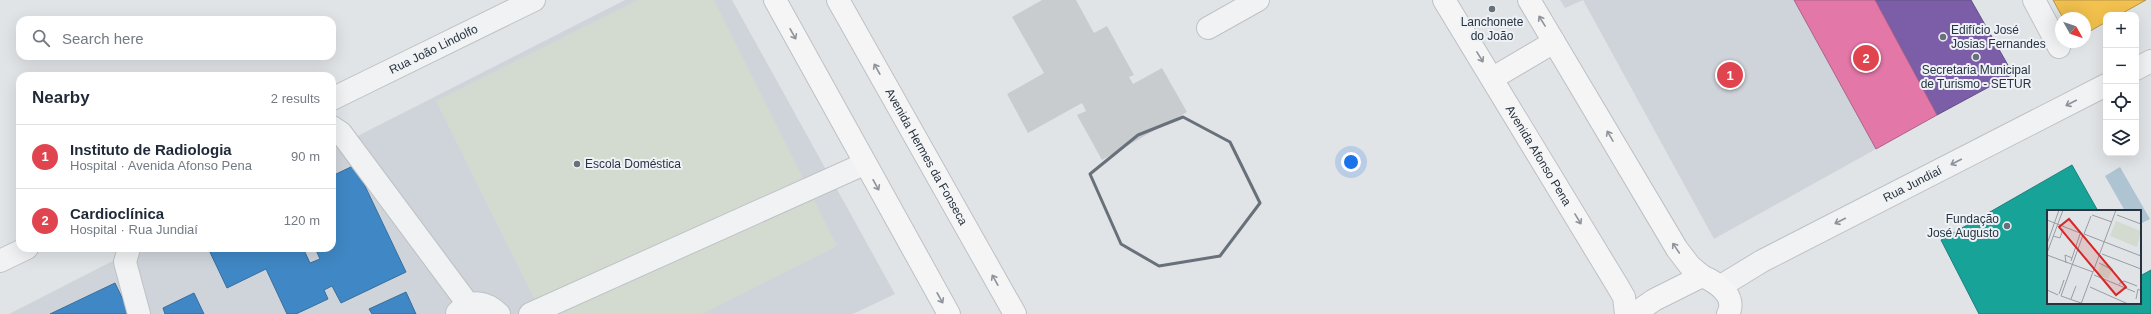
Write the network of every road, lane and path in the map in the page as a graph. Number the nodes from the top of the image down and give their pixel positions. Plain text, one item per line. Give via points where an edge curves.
1 (534, 0) edge
2 (775, 0) edge
3 (838, 0) edge
4 (1258, 0) edge
5 (1444, 0) edge
6 (1529, 0) edge
7 (2034, 0) edge
8 (1208, 28) dead end
9 (2055, 39) edge
10 (1554, 42) junction
11 (2151, 61) edge
12 (2139, 67) edge
13 (1492, 78) junction
14 (2103, 87) edge
15 (336, 97) edge
16 (336, 130) edge
17 (864, 164) junction
18 (19, 252) edge
19 (128, 252) edge
20 (0, 261) edge
21 (1702, 276) junction
22 (1721, 286) junction
23 (462, 309) edge
24 (1729, 313) edge
25 (139, 314) edge
26 (499, 314) edge
27 (530, 314) edge
28 (950, 314) edge
29 (1014, 314) edge
30 (1626, 314) edge
31 (1634, 314) edge

1 - 15 street, Rua João Lindolfo
2 -> 17 main road
29 -> 3 main road, Avenida Hermes da Fonseca
4 - 8 street
5 -> 13 main road, Avenida Afonso Pena
10 -> 6 main road
7 - 9 street
10 - 13 main road
21 -> 10 main road via 1677,250
11 - 12 street
13 -> 30 main road, Avenida Afonso Pena via 1624,297
14 -> 22 street, Rua Jundiaí via 1762,261
16 - 23 street via 341,133
17 - 27 street
17 -> 28 main road
18 - 20 street
19 - 25 street via 125,262
21 - 22 main road
21 - 31 main road via 1654,300
22 - 24 main road via 1730,304
23 - 26 street via 480,303 491,307

